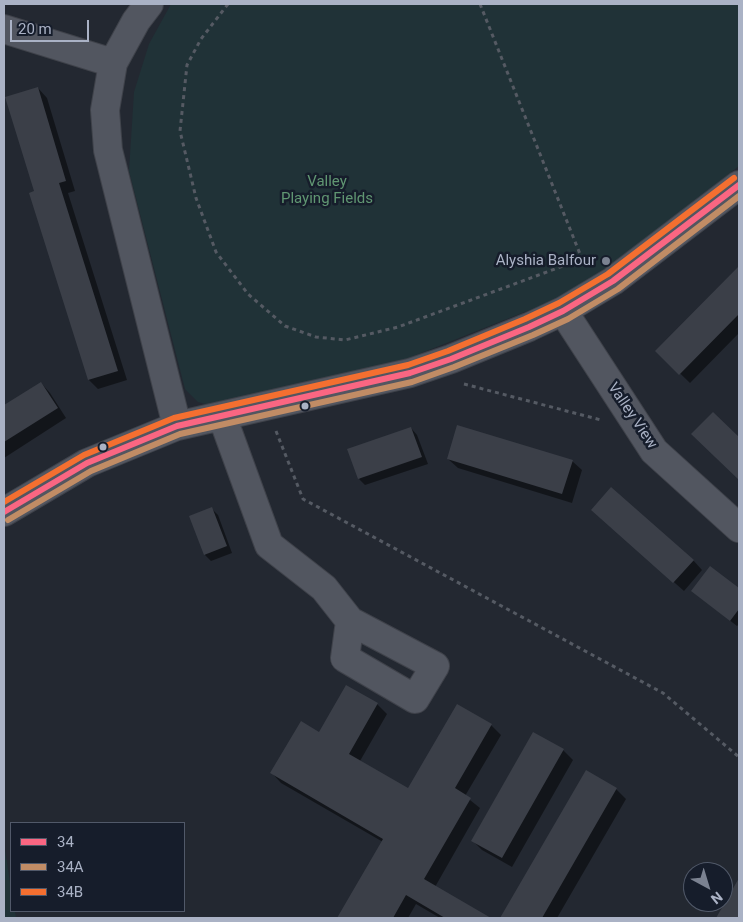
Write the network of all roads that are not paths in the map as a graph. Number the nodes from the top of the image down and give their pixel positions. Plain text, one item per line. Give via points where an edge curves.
1 (150, 4) edge
2 (4, 29) edge
3 (113, 63) junction
4 (739, 185) edge
5 (563, 311) junction
6 (222, 416) junction
7 (177, 426) junction
8 (4, 512) edge
9 (739, 528) edge
10 (350, 621) dead end

1 - 3 street via 136,21
2 - 3 street
3 - 7 street via 105,110 108,150
4 - 5 street via 614,281
5 - 6 street via 428,367
5 - 9 street, Valley View via 654,451
6 - 7 street
6 - 10 street via 269,546 324,588
7 - 8 street via 87,464

